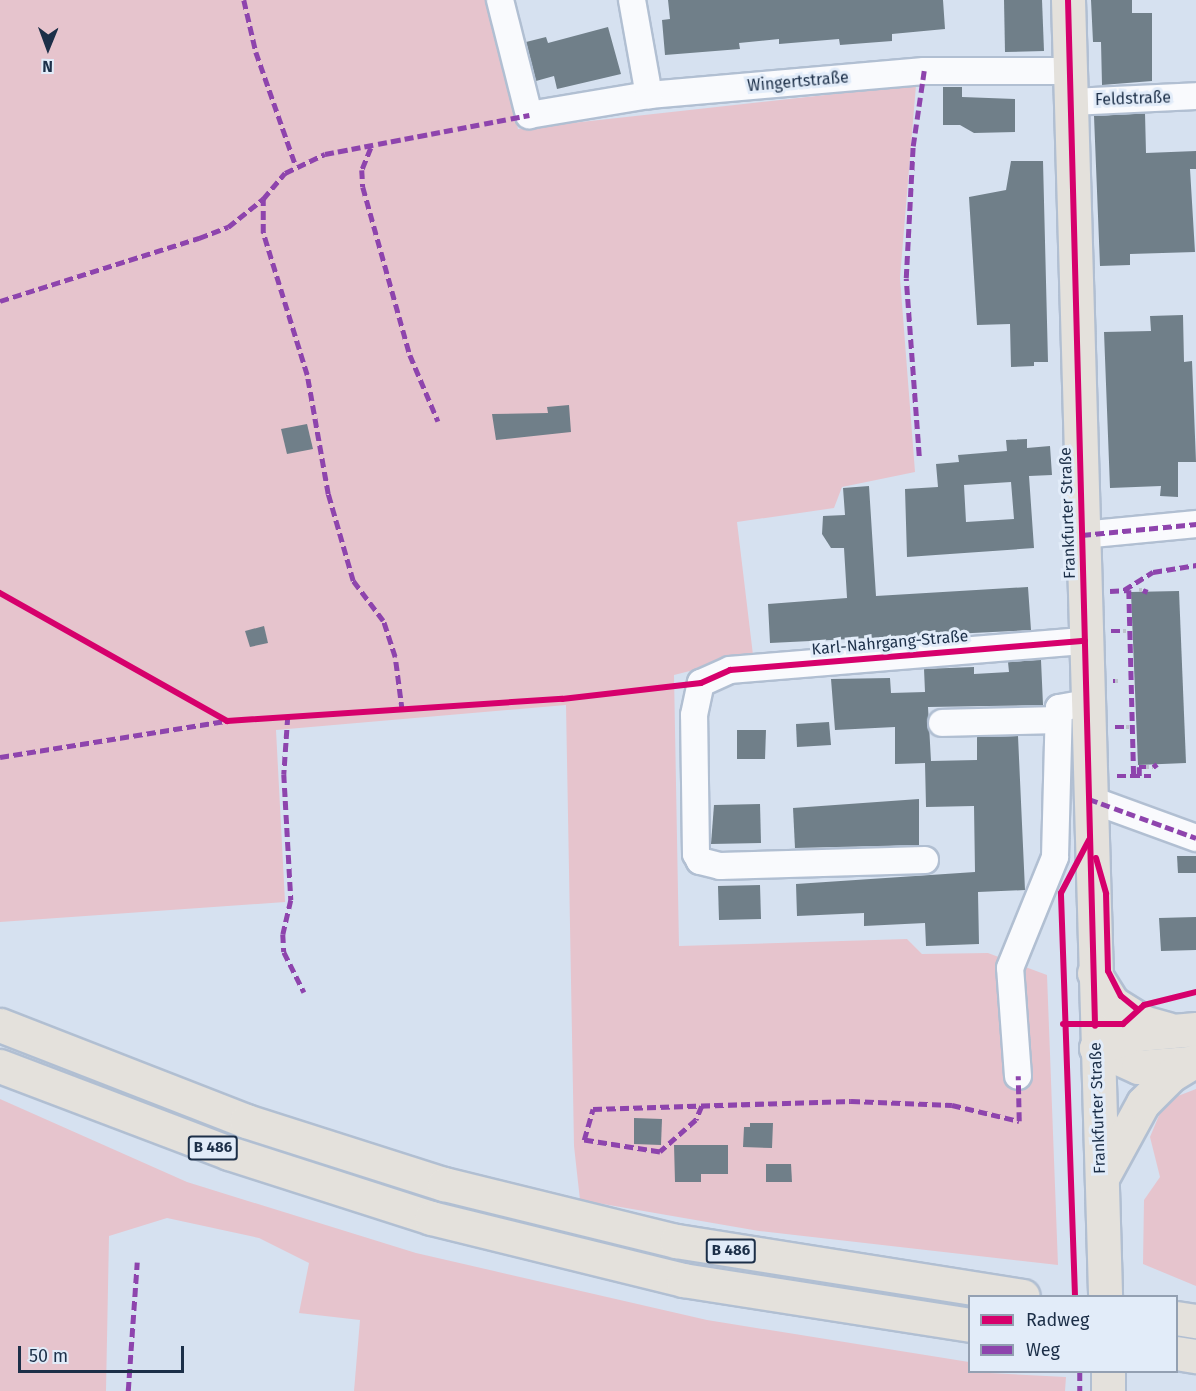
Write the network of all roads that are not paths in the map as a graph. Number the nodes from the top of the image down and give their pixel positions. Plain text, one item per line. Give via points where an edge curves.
1 (500, 0) edge
2 (632, 0) edge
3 (1068, 0) edge
4 (1070, 86) junction
5 (649, 95) junction
6 (1196, 96) edge
7 (1196, 524) edge
8 (1082, 535) junction
9 (1085, 641) junction
10 (1087, 703) junction
11 (1055, 720) junction
12 (942, 723) dead end
13 (1089, 799) junction
14 (1196, 838) edge
15 (925, 860) dead end
16 (1094, 973) junction
17 (0, 1024) edge
18 (1183, 1029) edge
19 (1096, 1048) junction
20 (1195, 1061) edge
21 (0, 1066) edge
22 (1018, 1076) dead end
23 (1100, 1180) junction
24 (1017, 1295) edge
25 (1105, 1295) edge
26 (1178, 1318) edge
27 (1196, 1321) edge
28 (968, 1325) edge
29 (1178, 1353) edge
30 (1196, 1356) edge
31 (1108, 1373) edge
32 (1108, 1391) edge

1 - 5 street, Wingertstraße via 529,115
2 - 5 street
3 - 4 main road, Frankfurter Straße
4 - 5 street, Wingertstraße via 924,71
4 - 6 street, Feldstraße
4 - 8 main road, Frankfurter Straße
7 - 8 street
8 - 9 main road, Frankfurter Straße
9 - 10 main road, Frankfurter Straße
9 - 15 street, Karl-Nahrgang-Straße via 730,670 701,683 694,715 696,854 700,861 720,866
10 - 11 street via 1059,708
10 - 13 main road, Frankfurter Straße
11 - 12 street
11 - 22 street via 1055,857 1010,968
13 - 14 street
13 - 16 main road, Frankfurter Straße
16 - 18 main road via 1103,991 1132,1017
16 - 19 main road, Frankfurter Straße
17 - 24 main road, B 486 via 246,1121 444,1184 676,1241
18 - 19 main road via 1124,1036
19 - 20 main road via 1138,1067
19 - 23 main road, Frankfurter Straße
20 - 23 main road via 1171,1075 1143,1103
21 - 28 main road, B 486 via 229,1154 431,1218 683,1280
23 - 25 main road, Frankfurter Straße
26 - 27 main road
29 - 30 main road
31 - 32 main road

